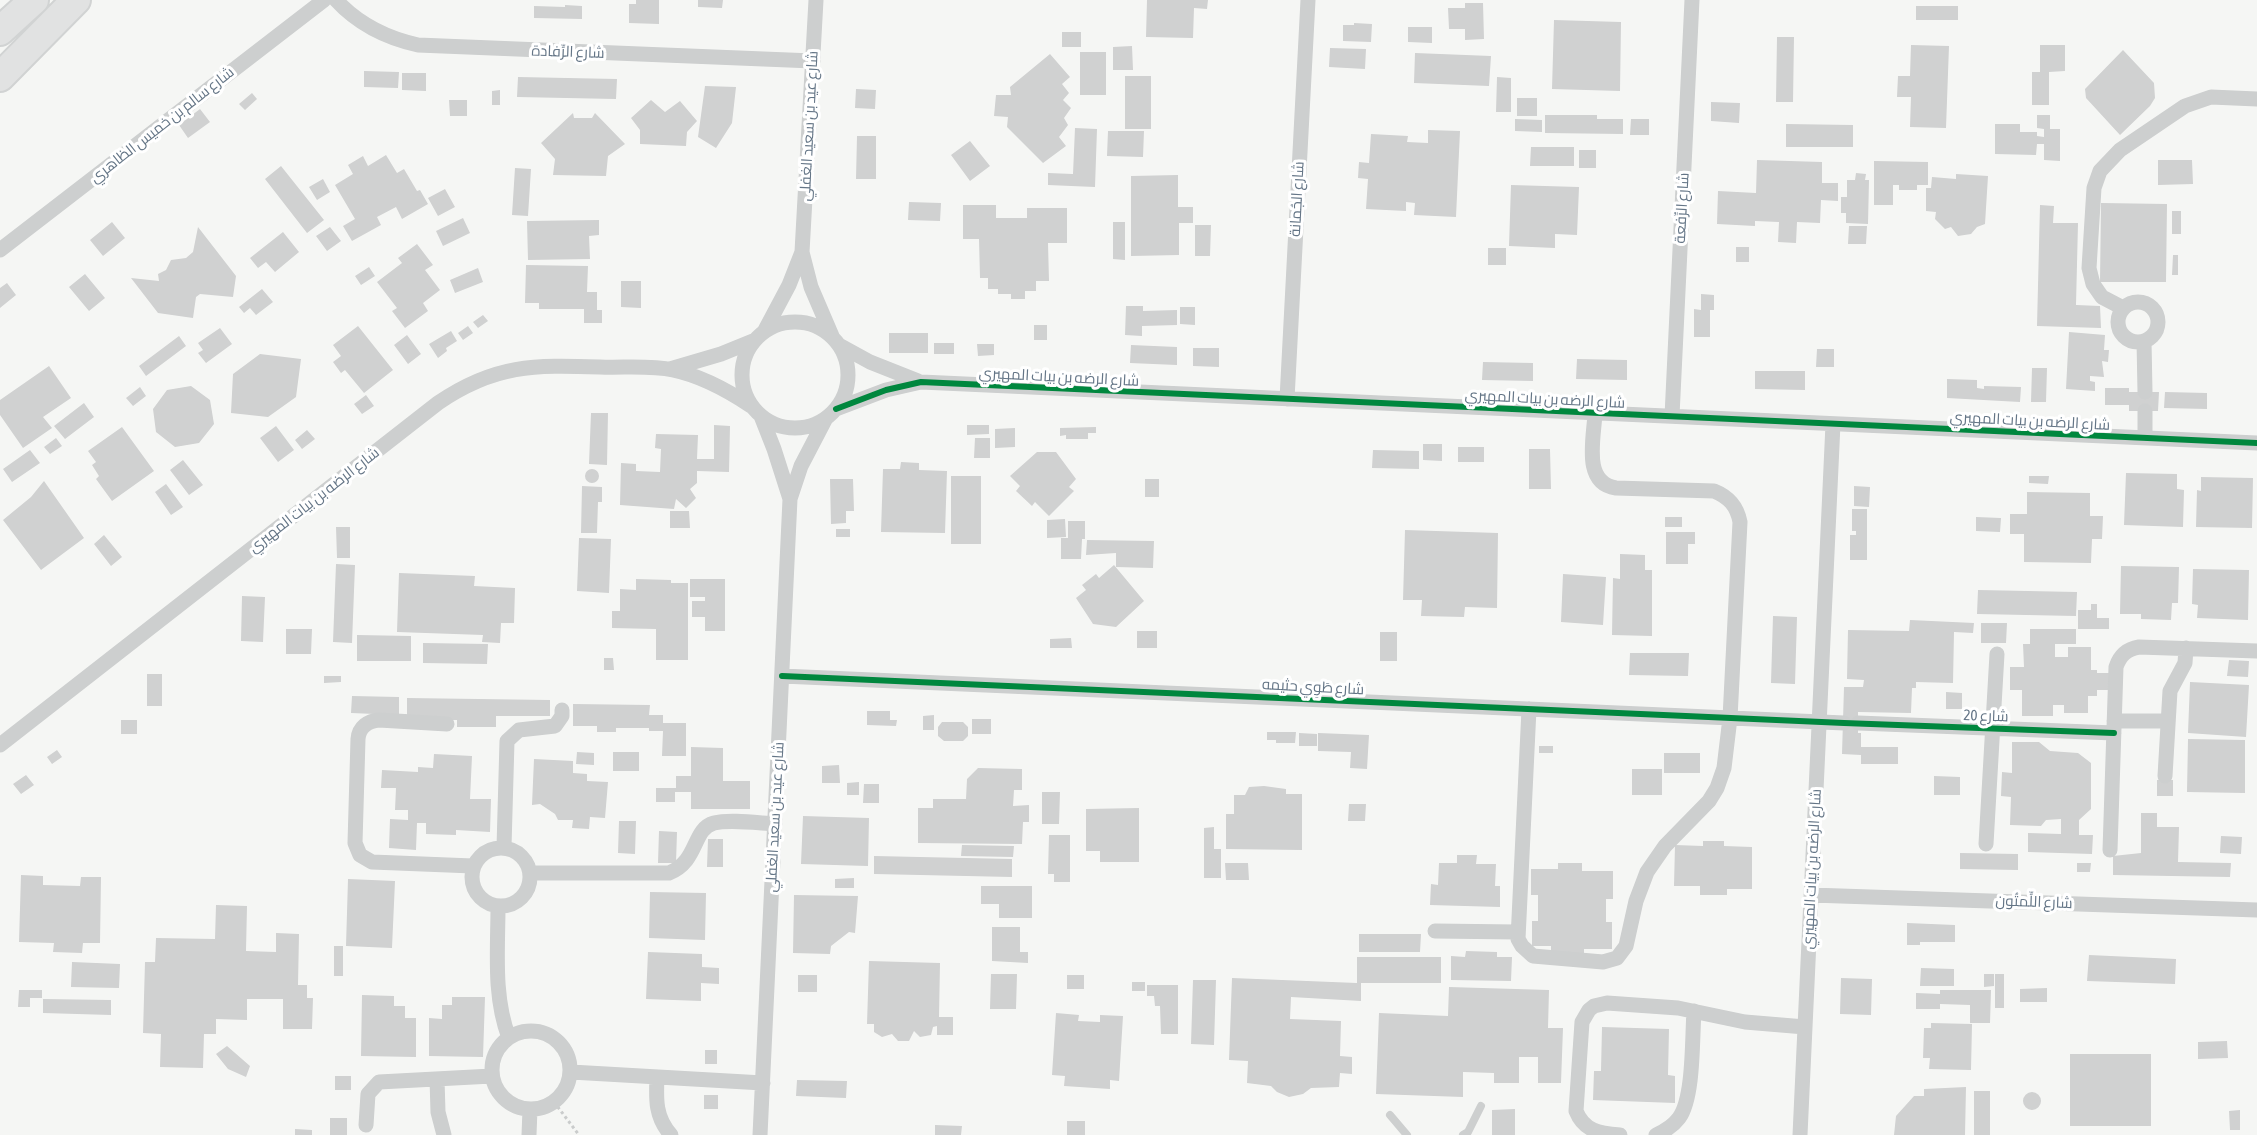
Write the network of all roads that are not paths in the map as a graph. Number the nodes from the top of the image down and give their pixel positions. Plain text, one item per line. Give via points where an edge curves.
1 (34, 0) edge
2 (76, 0) edge
3 (324, 0) edge
4 (336, 0) edge
5 (816, 0) edge
6 (1308, 0) edge
7 (1692, 0) edge
8 (0, 31) edge
9 (813, 61) junction
10 (0, 77) edge
11 (2257, 99) edge
12 (0, 250) edge
13 (802, 252) junction
14 (2123, 308) junction
15 (759, 337) junction
16 (835, 340) junction
17 (2144, 341) junction
18 (670, 369) junction
19 (921, 382) junction
20 (2145, 392) dead end
21 (1287, 399) junction
22 (756, 411) junction
23 (2145, 411) dead end
24 (1595, 413) junction
25 (831, 414) junction
26 (1672, 416) junction
27 (1833, 424) junction
28 (2145, 438) junction
29 (2257, 443) edge
30 (790, 499) junction
31 (2186, 648) junction
32 (2257, 651) edge
33 (1997, 654) dead end
34 (782, 676) junction
35 (1528, 709) junction
36 (562, 710) dead end
37 (1730, 718) junction
38 (2168, 721) junction
39 (1819, 722) junction
40 (1851, 723) joint
41 (447, 724) dead end
42 (2114, 727) junction
43 (1993, 728) junction
44 (0, 745) edge
45 (2165, 776) dead end
46 (775, 824) junction
47 (1986, 844) dead end
48 (504, 847) junction
49 (2110, 850) dead end
50 (474, 866) junction
51 (531, 873) junction
52 (1811, 895) junction
53 (498, 906) junction
54 (2257, 910) edge
55 (1435, 931) dead end
56 (1517, 932) junction
57 (1694, 1011) junction
58 (1805, 1027) junction
59 (509, 1038) junction
60 (571, 1072) junction
61 (492, 1076) junction
62 (657, 1077) junction
63 (437, 1079) junction
64 (763, 1083) junction
65 (1481, 1106) dead end
66 (530, 1109) junction
67 (1390, 1115) dead end
68 (366, 1125) dead end
69 (444, 1135) edge
70 (529, 1135) edge
71 (671, 1135) edge
72 (760, 1135) edge
73 (1407, 1135) edge
74 (1463, 1135) edge
75 (1620, 1135) edge
76 (1656, 1135) edge
77 (1800, 1135) edge

1 - 8 highway
2 - 10 highway
3 - 12 street, شارع سالم بن خميس الظاهري
4 - 9 street, شارع الرِّفادة via 370,28 418,45
5 - 9 street, شارع عيد بن سعيد الغفلي
6 - 21 street, شارع الجُمانة
7 - 26 street, شارع الرِّفعة
9 - 13 street, شارع عيد بن سعيد الغفلي
11 - 14 street via 2211,97 2185,106 2120,150 2100,171 2094,189 2088,268 2102,297
13 - 15 street, شارع عيد بن سعيد الغفلي via 789,285
13 - 16 street, شارع عيد بن سعيد الغفلي via 811,287
14 - 17 street via 2118,320 2121,333 2131,341
14 - 17 street via 2141,302 2157,314 2158,327
15 - 16 street via 780,324 798,322 810,324
15 - 18 street, شارع الرضه بن بيات المهيري via 721,354
15 - 22 street via 746,353 741,380
16 - 19 street, شارع الرضه بن بيات المهيري via 878,366
16 - 25 street via 848,370 846,390
17 - 20 street
18 - 22 street, شارع الرضه بن بيات المهيري via 713,383
18 - 44 street, شارع الرضه بن بيات المهيري via 529,367 472,382 438,403
19 - 21 street, شارع الرضه بن بيات المهيري
19 - 25 street, شارع الرضه بن بيات المهيري via 869,395
21 - 24 street, شارع الرضه بن بيات المهيري
22 - 25 street via 786,428 814,425
22 - 30 street, شارع عيد بن سعيد الغفلي via 774,449
23 - 28 street
24 - 26 street, شارع الرضه بن بيات المهيري
24 - 37 street via 1592,464 1604,485 1714,491 1729,499 1738,514
25 - 30 street, شارع عيد بن سعيد الغفلي via 801,466
26 - 27 street, شارع الرضه بن بيات المهيري
27 - 28 street, شارع الرضه بن بيات المهيري
27 - 39 street, شارع الرضه بن بيات المهيري
28 - 29 street, شارع الرضه بن بيات المهيري
30 - 34 street, شارع عيد بن سعيد الغفلي
31 - 32 street
31 - 38 street via 2185,663 2170,691
31 - 42 street via 2139,647 2121,656 2116,667
33 - 43 street
34 - 35 street, شارع طَوِي حثيمه
34 - 46 street, شارع عيد بن سعيد الغفلي
35 - 37 street, شارع طَوِي حثيمه
35 - 56 street
36 - 48 street via 555,726 519,730 507,741
37 - 39 street, شارع طَوِي حثيمه
37 - 56 street via 1724,768 1717,788 1647,872 1623,953 1610,962 1533,956 1522,946
38 - 42 street, شارع 20
38 - 45 street
39 - 40 street, شارع طَوِي حثيمه
39 - 52 street, شارع الرضه بن بيات المهيري
40 - 43 street, شارع 20
41 - 50 street via 379,720 363,727 358,739 355,843 360,855 372,862
42 - 43 street, شارع 20
42 - 49 street
43 - 47 street
46 - 51 street via 713,823 702,831 685,864 669,873
46 - 64 street, شارع عيد بن سعيد الغفلي
48 - 50 street via 489,850
48 - 51 street via 521,854
50 - 53 street via 472,884 476,892
51 - 53 street via 524,897
52 - 54 street, شارع اللِّمتُون
52 - 58 street, شارع الرضه بن بيات المهيري
53 - 59 street via 499,999
55 - 56 street
57 - 58 street via 1745,1022
57 - 75 street via 1606,1004 1594,1006 1584,1016 1576,1111 1590,1129
57 - 76 street via 1686,1102 1678,1119
58 - 77 street, شارع الرضه بن بيات المهيري
59 - 60 street via 529,1031 550,1035 566,1051
59 - 61 street via 495,1054
60 - 62 street
60 - 66 street via 566,1089 554,1102
61 - 63 street
61 - 66 street via 501,1095 519,1108
62 - 64 street
62 - 71 street via 657,1113
63 - 68 street via 379,1082 368,1094
63 - 69 street via 438,1112
64 - 72 street, شارع عيد بن سعيد الغفلي
65 - 74 lane
66 - 70 street
67 - 73 lane

